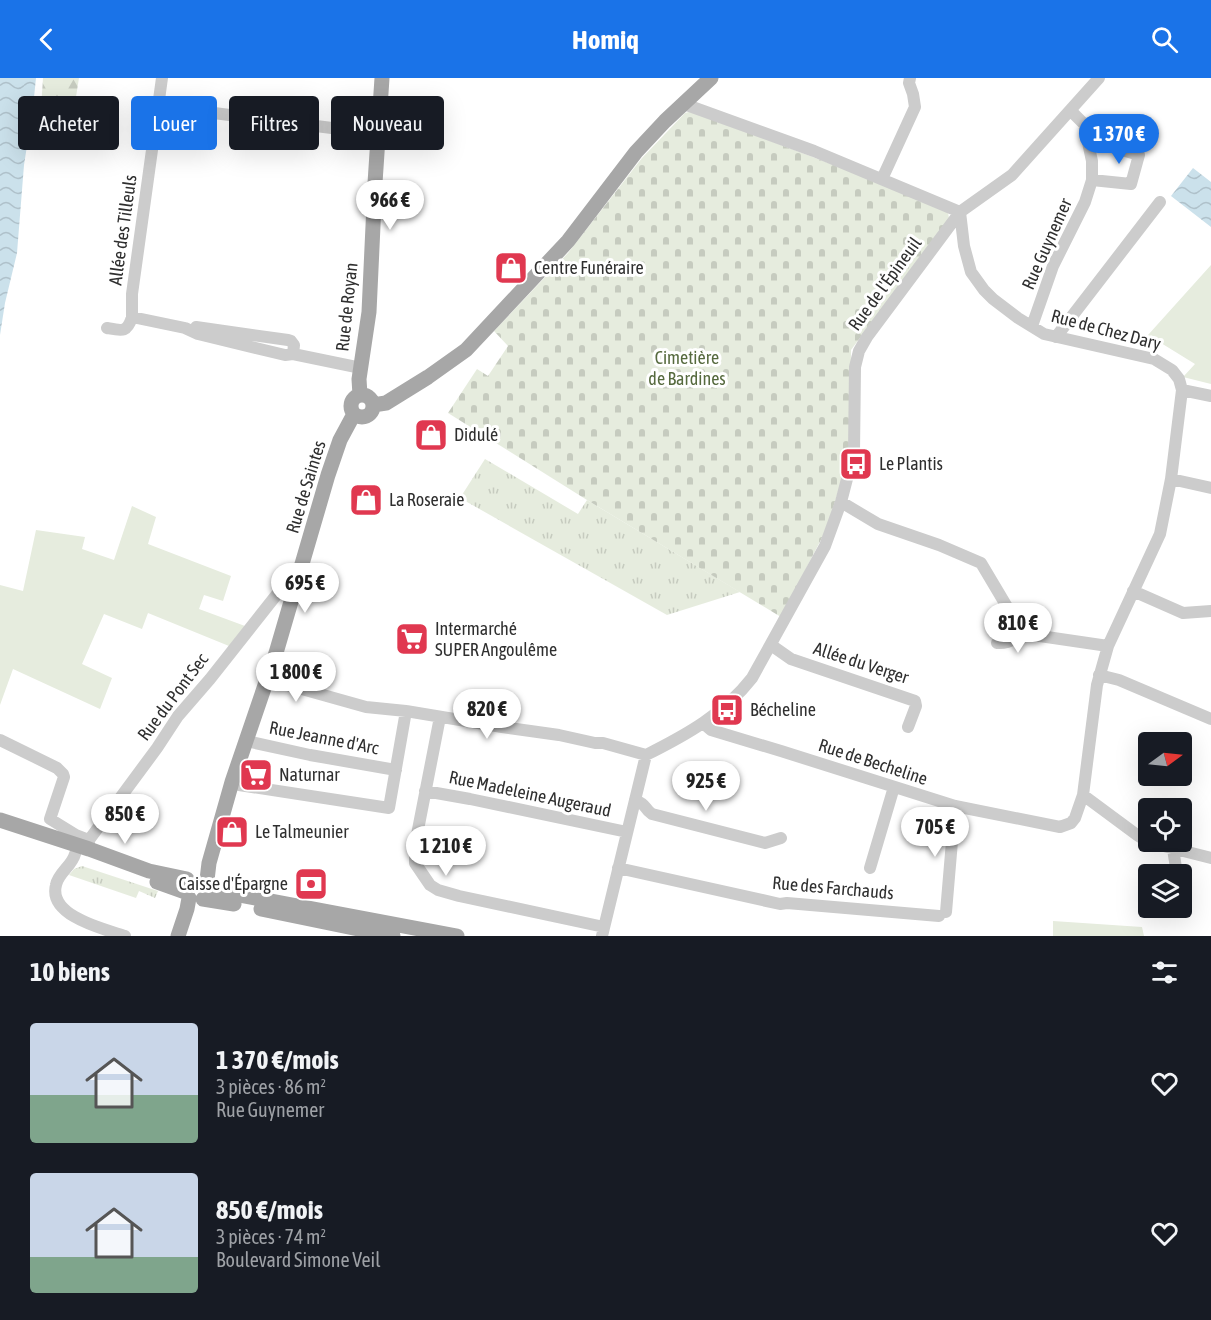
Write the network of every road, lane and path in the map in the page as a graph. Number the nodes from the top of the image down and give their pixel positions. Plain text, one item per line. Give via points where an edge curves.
1 (162, 78) edge
2 (382, 78) edge
3 (711, 78) edge
4 (910, 78) edge
5 (1099, 78) edge
6 (160, 96) edge
7 (381, 96) edge
8 (684, 104) junction
9 (1071, 111) junction
10 (217, 113) edge
11 (331, 128) edge
12 (1088, 142) junction
13 (153, 150) edge
14 (378, 150) edge
15 (882, 179) junction
16 (1092, 180) junction
17 (1160, 202) dead end
18 (960, 212) junction
19 (132, 316) junction
20 (1032, 326) junction
21 (107, 328) dead end
22 (1056, 337) junction
23 (361, 368) junction
24 (1182, 390) junction
25 (360, 395) junction
26 (1211, 396) edge
27 (373, 405) junction
28 (354, 414) junction
29 (1171, 479) junction
30 (1211, 488) edge
31 (841, 502) junction
32 (299, 577) junction
33 (1133, 591) junction
34 (1211, 610) edge
35 (1023, 631) junction
36 (997, 643) dead end
37 (771, 645) junction
38 (1108, 646) junction
39 (1099, 675) junction
40 (266, 679) junction
41 (406, 711) junction
42 (440, 717) junction
43 (1211, 719) edge
44 (707, 721) junction
45 (908, 727) dead end
46 (0, 740) edge
47 (246, 741) junction
48 (646, 755) junction
49 (396, 770) junction
50 (232, 782) junction
51 (894, 788) junction
52 (425, 791) junction
53 (1083, 795) junction
54 (635, 800) junction
55 (954, 806) junction
56 (50, 819) junction
57 (0, 820) edge
58 (0, 828) edge
59 (627, 832) junction
60 (39, 833) junction
61 (1138, 837) edge
62 (781, 838) dead end
63 (63, 841) junction
64 (85, 848) junction
65 (1186, 852) edge
66 (1211, 858) edge
67 (618, 868) junction
68 (870, 868) dead end
69 (197, 888) junction
70 (603, 931) edge
71 (125, 936) edge
72 (178, 936) edge
73 (186, 936) edge
74 (393, 936) edge
75 (457, 936) edge

1 - 6 street, Allée des Tilleuls
2 - 7 main road, Rue de Royan
3 - 8 main road
4 - 15 street via 915,107
5 - 9 street, Rue de l'Épineuil
8 - 15 street
8 - 27 main road via 636,152 568,241 466,350 386,403
9 - 12 street, Rue Guynemer via 1084,124
9 - 18 street, Rue de l'Épineuil via 1012,175
10 - 11 street
12 - 16 street, Rue Guynemer
12 - 16 street via 1139,155 1131,184
13 - 19 street, Allée des Tilleuls
14 - 23 main road, Rue de Royan via 369,312
15 - 18 street
16 - 20 street, Rue Guynemer via 1044,287
17 - 22 street
18 - 20 street, Rue de Chez Dary via 971,272 993,299
18 - 31 street, Rue de l'Épineuil via 859,351 855,367 854,452
19 - 21 street via 123,330
19 - 23 street via 285,355
20 - 22 street, Rue de Chez Dary
22 - 24 street, Rue de Chez Dary via 1154,359 1172,370
23 - 25 main road, Rue de Royan
24 - 26 street
24 - 29 street
25 - 27 main road via 370,398
25 - 28 main road via 351,404
27 - 28 main road via 367,416
28 - 32 main road, Rue de Saintes via 328,475
29 - 30 street
29 - 33 street via 1160,534
31 - 35 street via 878,524 981,563
31 - 37 street, Rue de l'Épineuil via 825,546
32 - 40 main road, Rue de Saintes
32 - 64 street, Rue du Pont Sec via 289,579 178,716
33 - 34 street via 1183,613
33 - 38 street
35 - 36 street via 1015,639
35 - 38 street
37 - 44 street, Rue de l'Épineuil via 744,687
37 - 45 street, Allée du Verger via 790,659 915,701
38 - 39 street
39 - 43 street
39 - 53 street
40 - 41 street via 366,707
40 - 47 main road, Rue de Saintes
41 - 42 street
41 - 49 street
42 - 48 street via 603,743
42 - 52 street
44 - 48 street, Rue de l'Épineuil
44 - 51 street, Rue de Becheline via 711,730
46 - 56 street via 63,774
47 - 49 street, Rue Jeanne d'Arc
47 - 50 main road, Rue de Saintes
48 - 54 street
49 - 50 street via 389,808
50 - 69 main road, Rue de Saintes via 209,863
51 - 55 street, Rue de Becheline
51 - 68 street
52 - 59 street, Rue Madeleine Augeraud
52 - 70 street via 415,863 430,885 459,896
53 - 55 street, Rue de Becheline via 1071,824 1060,827
53 - 61 street
54 - 59 street
54 - 62 street via 652,814 765,843
55 - 67 street, Rue des Farchauds via 943,914 780,904
56 - 60 street
56 - 63 street
56 - 64 street via 76,835
57 - 60 main road
58 - 64 main road
59 - 67 street
60 - 63 main road
63 - 64 main road
64 - 69 main road
64 - 71 street, Rue du Pont Sec via 57,880 57,899 79,920
65 - 66 street
67 - 70 street
69 - 72 main road, Rue de Saintes
69 - 73 main road, Rue de Saintes
69 - 74 main road via 216,900
69 - 75 main road

